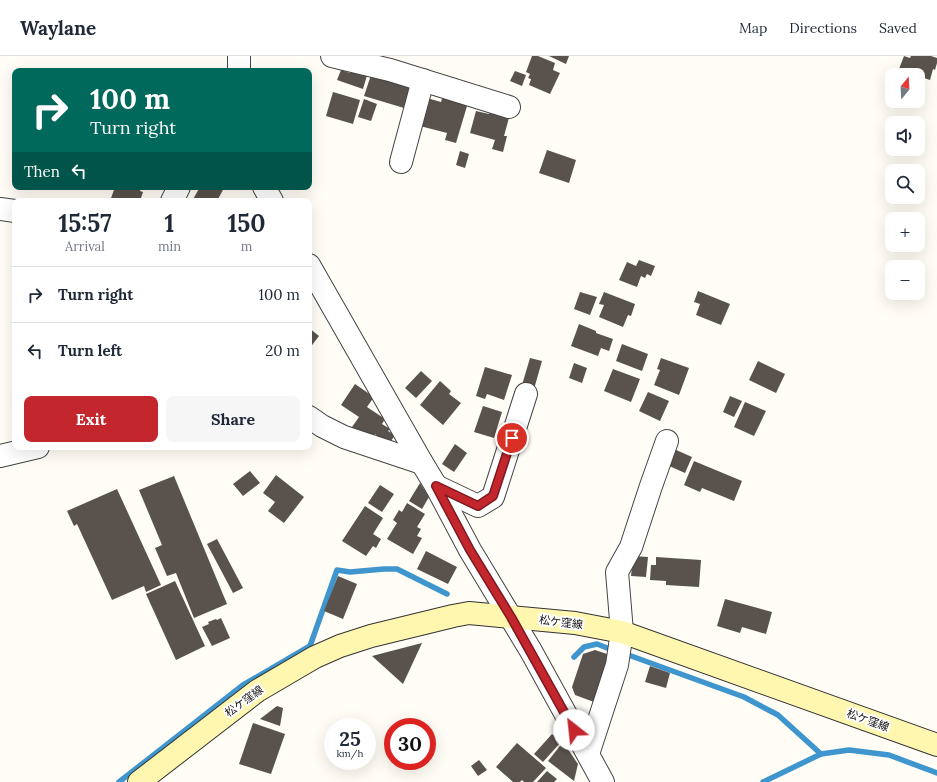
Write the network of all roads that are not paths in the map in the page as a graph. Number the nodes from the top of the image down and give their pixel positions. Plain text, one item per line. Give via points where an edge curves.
1 (239, 56) edge
2 (332, 56) edge
3 (392, 63) edge
4 (238, 68) edge
5 (423, 80) junction
6 (509, 107) dead end
7 (401, 162) dead end
8 (0, 209) edge
9 (12, 211) edge
10 (312, 270) edge
11 (526, 394) dead end
12 (312, 419) edge
13 (667, 442) dead end
14 (25, 450) edge
15 (0, 456) edge
16 (422, 463) junction
17 (436, 486) junction
18 (511, 617) junction
19 (619, 649) junction
20 (937, 744) edge
21 (588, 754) junction
22 (598, 780) edge
23 (139, 782) edge

1 - 4 street
2 - 3 street
3 - 5 street
5 - 6 street
5 - 7 street
8 - 9 street
10 - 16 street
11 - 17 street via 493,496 478,506
12 - 16 street via 344,437
13 - 19 street via 631,547 617,572
14 - 15 street
16 - 17 street
17 - 18 street via 470,550
18 - 19 street, 松ケ窪線 via 575,623
18 - 21 street
18 - 23 street, 松ケ窪線 via 469,613 453,616 371,636 315,657 257,691
19 - 20 street, 松ケ窪線
19 - 21 street
21 - 22 street

